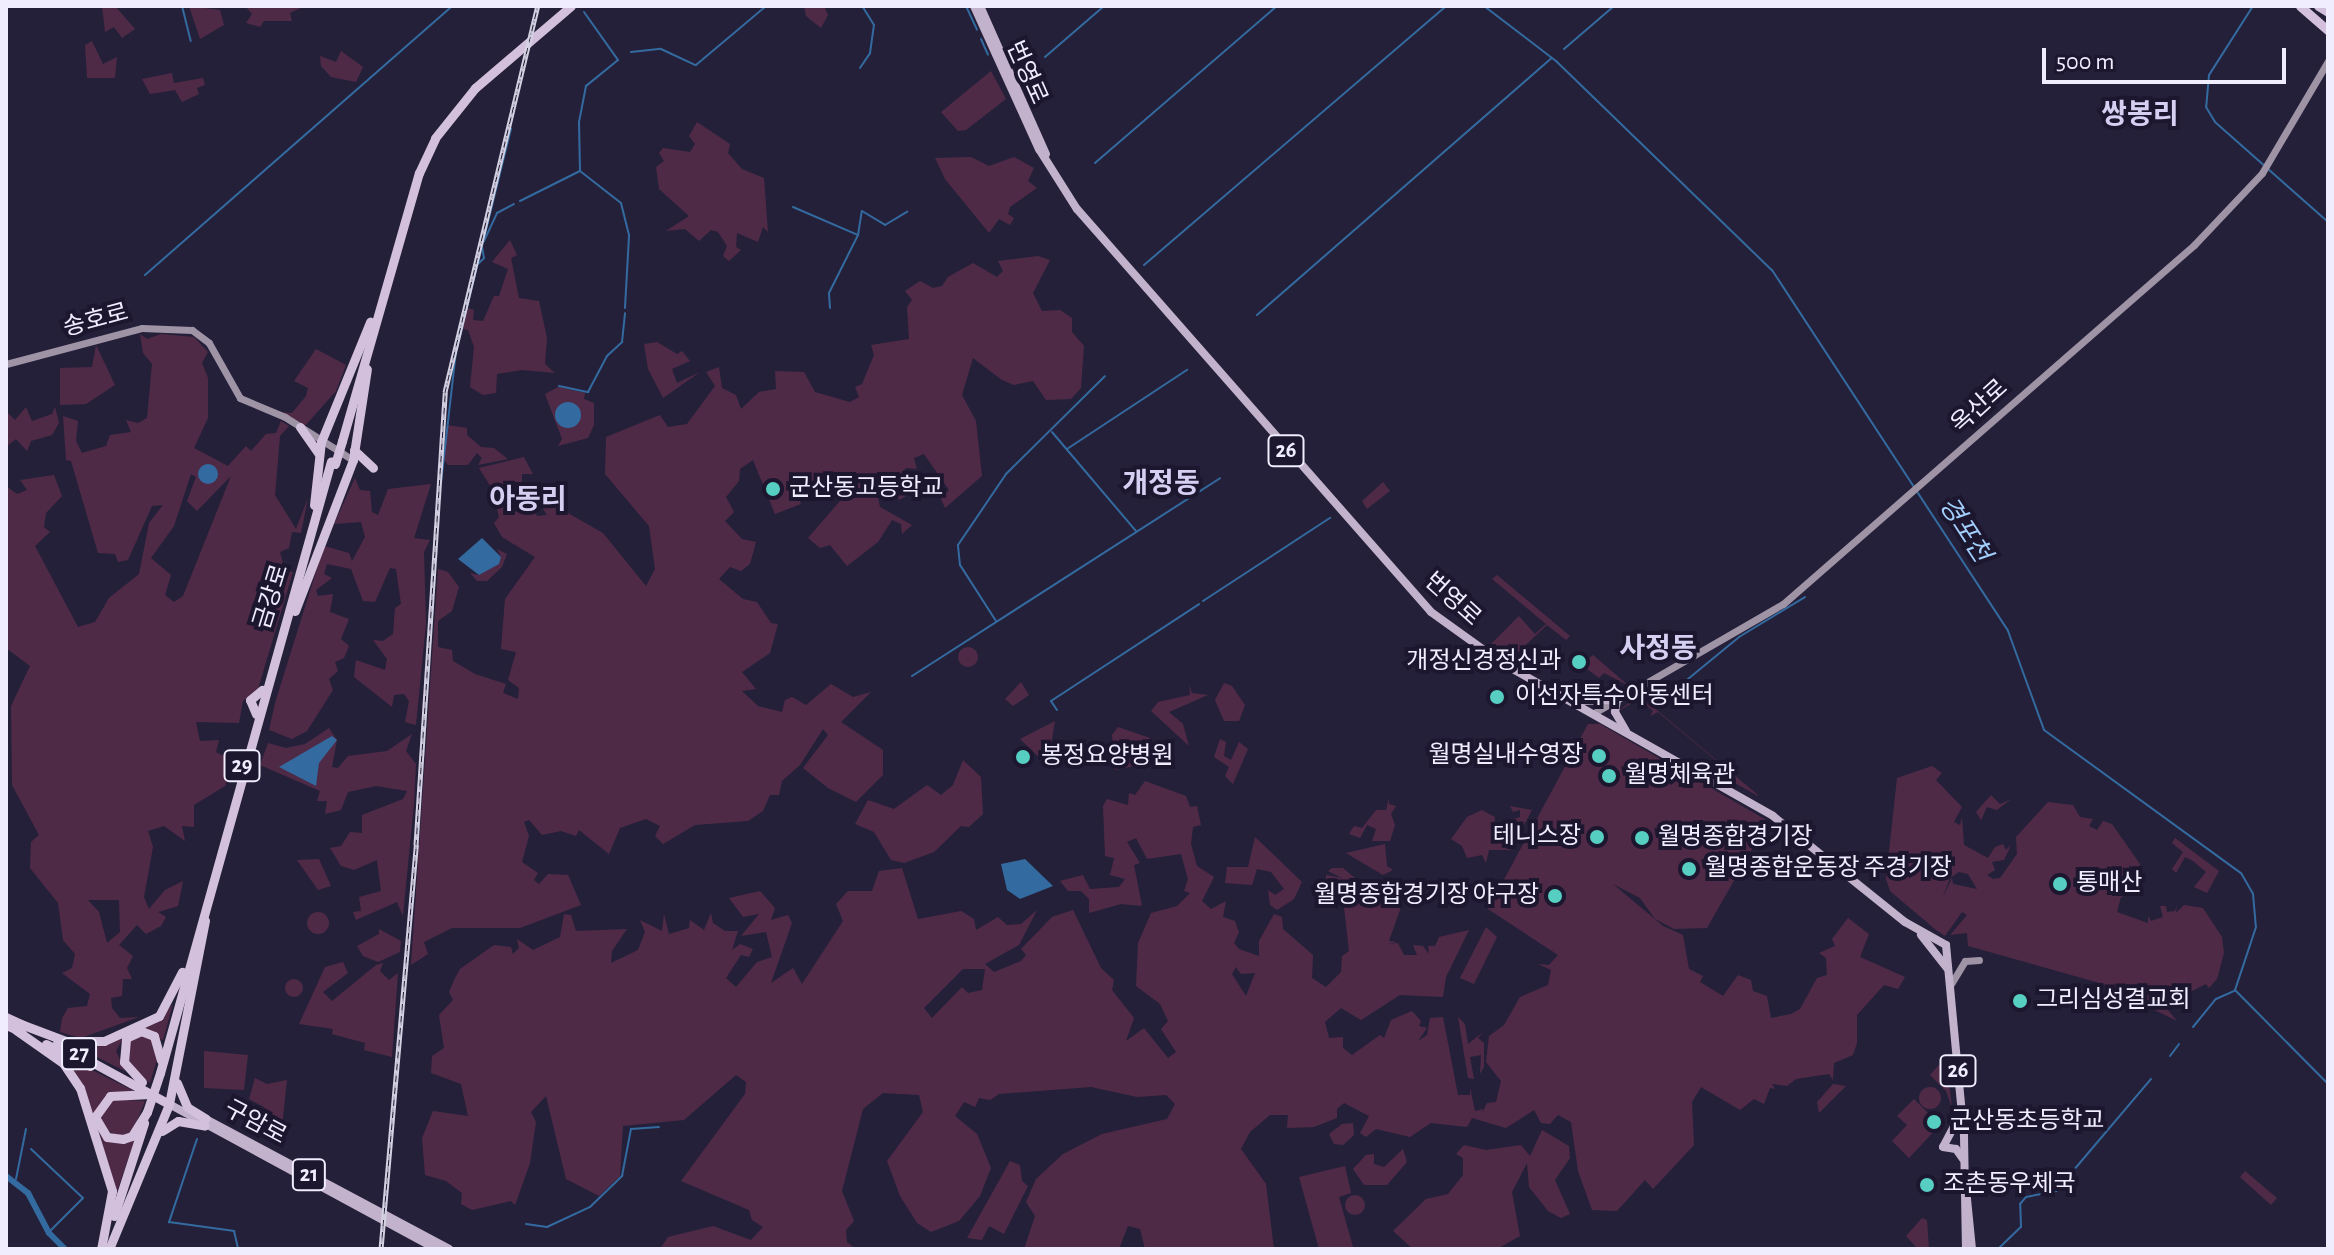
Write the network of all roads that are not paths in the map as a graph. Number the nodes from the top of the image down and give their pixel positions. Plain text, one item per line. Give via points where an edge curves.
1 (568, 6) edge
2 (974, 6) edge
3 (980, 6) edge
4 (2300, 6) edge
5 (2318, 6) edge
6 (2328, 12) edge
7 (2328, 30) edge
8 (2328, 61) edge
9 (1046, 154) junction
10 (382, 298) junction
11 (373, 316) junction
12 (6, 364) edge
13 (303, 429) junction
14 (326, 439) junction
15 (339, 439) junction
16 (349, 452) junction
17 (327, 460) junction
18 (345, 476) junction
19 (292, 611) junction
20 (1617, 700) junction
21 (1572, 701) junction
22 (1594, 713) junction
23 (1627, 732) junction
24 (205, 921) junction
25 (1905, 922) junction
26 (1920, 935) junction
27 (1946, 947) junction
28 (192, 951) junction
29 (1979, 960) dead end
30 (1948, 967) junction
31 (1950, 986) junction
32 (6, 1017) edge
33 (13, 1026) edge
34 (162, 1074) junction
35 (177, 1077) junction
36 (150, 1094) junction
37 (169, 1104) junction
38 (1961, 1106) junction
39 (150, 1113) junction
40 (205, 1122) junction
41 (153, 1148) junction
42 (1965, 1163) junction
43 (104, 1249) edge
44 (436, 1249) edge
45 (449, 1249) edge
46 (1969, 1249) edge

1 - 10 highway, 29 via 475,88 435,138 419,173
1 - 11 highway, 29 via 473,85 433,136 407,200
2 - 9 main road, 번영로 / 26
3 - 9 main road, 번영로 / 26
4 - 7 highway
5 - 6 highway
8 - 20 main road, 옥산로 via 2265,168 2218,224 1783,604
9 - 21 main road, 번영로 / 26 via 1077,209 1120,264 1416,597 1469,643
10 - 15 highway, 29
10 - 16 highway
11 - 14 highway
11 - 15 highway, 29
12 - 13 main road, 송호로 via 142,328 192,330 209,343 240,398
13 - 14 main road, 송호로
13 - 14 highway
13 - 17 highway
14 - 16 main road, 송호로
14 - 17 highway
15 - 17 highway, 29, bridge
16 - 18 highway
16 - 18 highway via 370,467
17 - 19 highway, 금강로 / 29
18 - 19 highway
19 - 24 highway, 금강로 / 29
19 - 28 highway, 금강로 / 29 via 255,721
20 - 21 main road
20 - 22 main road, 옥산로
20 - 23 main road via 1615,712
21 - 22 main road, 번영로 / 26
22 - 23 main road, 번영로 / 26
23 - 25 main road, 번영로 / 26 via 1773,816
24 - 34 highway, 금강로 / 29
24 - 35 highway
25 - 26 main road
25 - 27 main road, 번영로 / 26
26 - 27 main road
26 - 30 main road
27 - 30 main road
28 - 33 highway via 168,1007 130,1031 80,1044
28 - 34 highway, 금강로 / 29
29 - 31 main road via 1965,961
30 - 31 main road, 26
31 - 38 main road, 26
32 - 33 highway, 구암로 / 27
33 - 36 highway, 구암로 / 27
33 - 43 highway via 63,1063 80,1088 112,1191
34 - 36 highway, 21 via 158,1040 141,1031 130,1034 123,1044 124,1062
34 - 39 highway, 금강로, bridge
35 - 37 highway
35 - 40 highway via 180,1098
36 - 37 highway, 구암로 / 21
36 - 39 highway via 110,1096 95,1117 107,1137 123,1139 132,1136
37 - 40 main road, 구암로 / 21
37 - 41 highway
38 - 42 main road, 26
38 - 42 main road via 1958,1123 1943,1147 1959,1150
39 - 43 highway, 금강로
40 - 41 highway via 171,1123
40 - 44 main road, 구암로 / 21
40 - 45 main road, 구암로 / 21
41 - 43 highway
42 - 46 main road, 26

